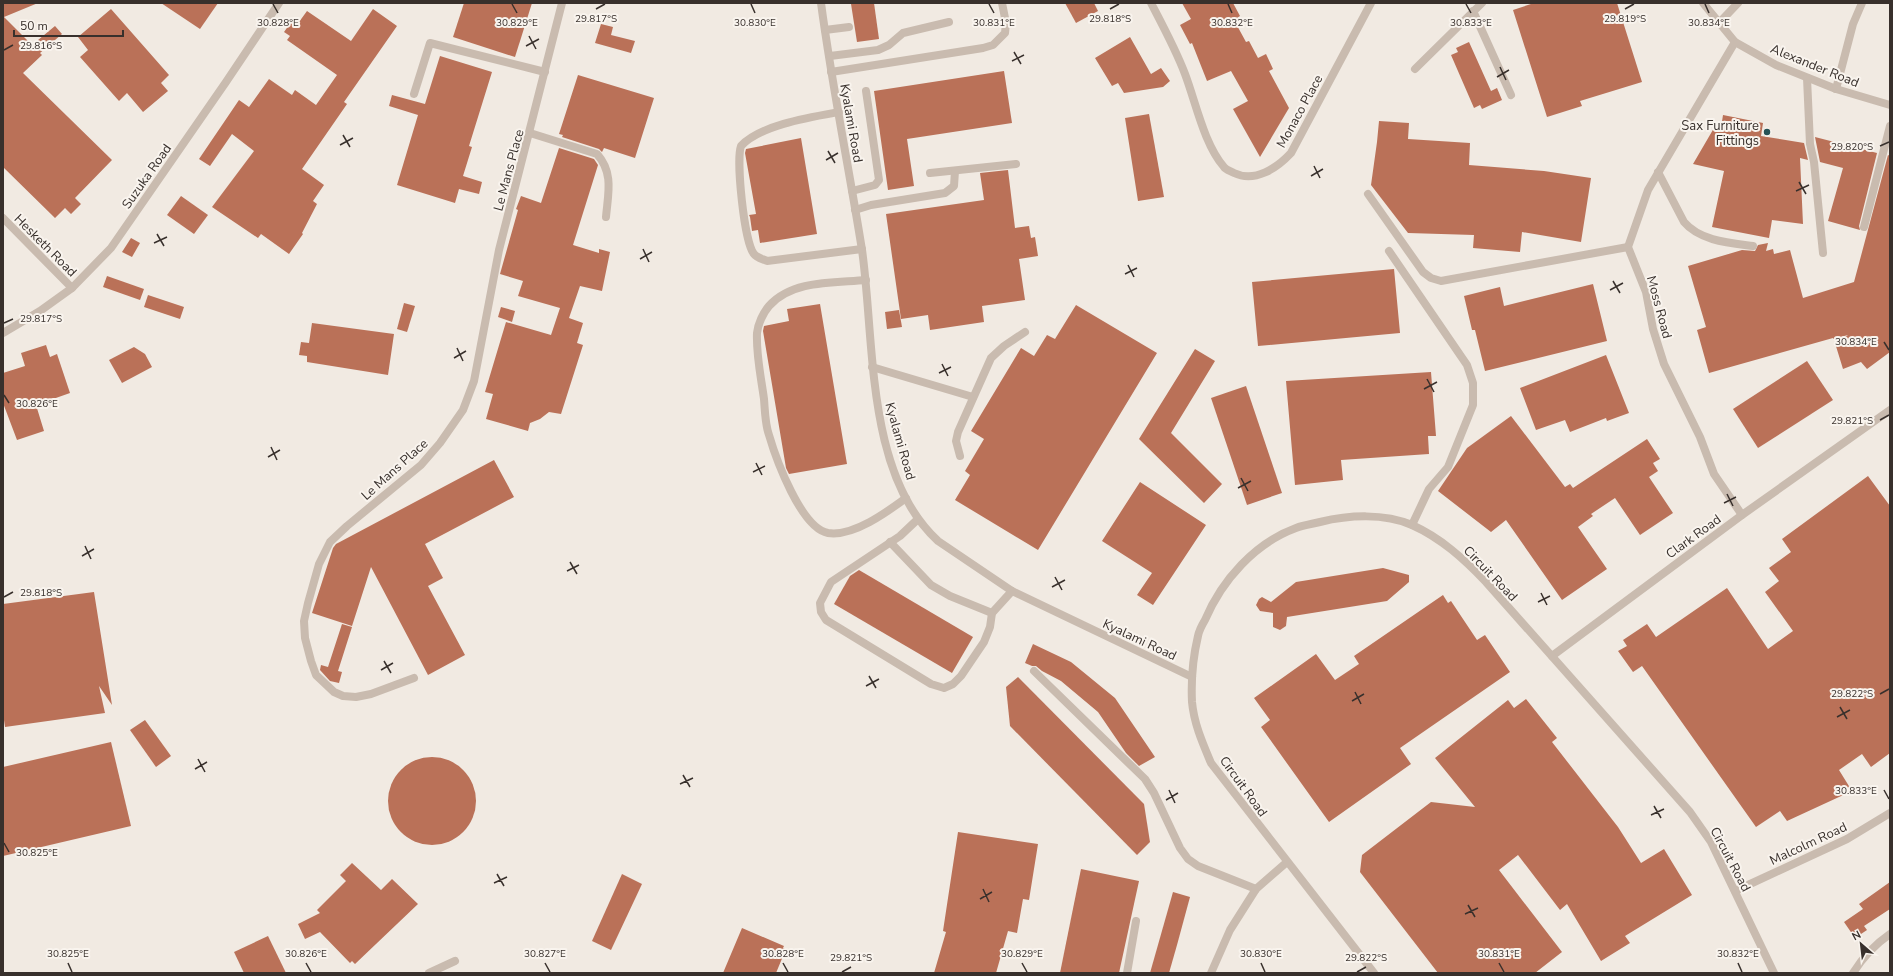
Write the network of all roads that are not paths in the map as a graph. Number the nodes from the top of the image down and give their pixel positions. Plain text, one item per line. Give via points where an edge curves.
1 (279, 3) edge
2 (562, 3) edge
3 (821, 3) edge
4 (1002, 3) edge
5 (1151, 3) edge
6 (1371, 3) edge
7 (1482, 3) edge
8 (1703, 3) edge
9 (1738, 3) edge
10 (1862, 3) edge
11 (1473, 11) junction
12 (949, 22) dead end
13 (1719, 22) junction
14 (849, 26) dead end
15 (825, 30) junction
16 (1735, 42) junction
17 (830, 56) junction
18 (1414, 69) dead end
19 (546, 72) junction
20 (831, 72) junction
21 (1807, 78) junction
22 (1836, 89) junction
23 (866, 91) dead end
24 (414, 94) dead end
25 (1511, 95) dead end
26 (1890, 106) edge
27 (839, 112) junction
28 (1890, 126) edge
29 (530, 133) junction
30 (1016, 164) dead end
31 (954, 171) junction
32 (930, 172) dead end
33 (1658, 172) junction
34 (852, 191) junction
35 (1368, 194) dead end
36 (855, 210) junction
37 (606, 217) dead end
38 (3, 218) edge
39 (1864, 227) dead end
40 (1753, 246) dead end
41 (1628, 247) junction
42 (862, 249) junction
43 (1389, 251) dead end
44 (1823, 253) dead end
45 (866, 280) junction
46 (72, 288) junction
47 (1025, 332) dead end
48 (3, 333) edge
49 (872, 367) junction
50 (973, 397) junction
51 (1890, 410) edge
52 (960, 456) dead end
53 (906, 498) junction
54 (1742, 515) junction
55 (918, 519) junction
56 (1412, 525) junction
57 (890, 542) junction
58 (1012, 591) junction
59 (992, 613) junction
60 (1552, 656) junction
61 (1034, 672) dead end
62 (1192, 677) junction
63 (414, 678) dead end
64 (1890, 814) edge
65 (1287, 862) junction
66 (1256, 889) junction
67 (1735, 891) junction
68 (1136, 921) dead end
69 (1890, 934) edge
70 (455, 961) dead end
71 (429, 973) edge
72 (1127, 973) edge
73 (1211, 973) edge
74 (1374, 973) edge
75 (1774, 973) edge
76 (1853, 973) edge

1 - 46 lane, Suzuka Road via 111,248
2 - 19 lane, Le Mans Place
3 - 15 lane, Kyalami Road
4 - 20 lane via 1005,33 993,44 983,48
5 - 6 lane, Monaco Place via 1175,49 1213,151 1224,168 1249,176 1266,173 1291,153
7 - 11 lane
8 - 13 lane, Alexander Road
9 - 13 lane
10 - 22 lane via 1853,24
11 - 18 lane
11 - 25 lane
12 - 17 lane via 902,33 889,45 878,50
13 - 16 lane, Alexander Road
14 - 15 lane
15 - 17 lane, Kyalami Road
16 - 21 lane, Alexander Road via 1776,65
16 - 33 lane
17 - 20 lane, Kyalami Road
19 - 24 lane via 430,43
19 - 29 lane, Le Mans Place
20 - 27 lane, Kyalami Road
21 - 22 lane, Alexander Road
21 - 44 lane via 1810,144
22 - 26 lane, Alexander Road
23 - 34 lane via 879,180 875,185
27 - 34 lane, Kyalami Road
27 - 42 lane via 800,119 756,134 741,146 738,160 745,224 749,245 754,254 767,261
28 - 39 lane
29 - 37 lane via 597,154 604,162 610,181
29 - 63 lane, Le Mans Place via 499,250 474,381 463,410 421,465 330,542 319,564 306,615 305,638 316,675 334,692 356,697
30 - 31 lane
31 - 32 lane
31 - 36 lane via 954,186 946,193 870,205
33 - 40 lane via 1689,228 1708,238
33 - 41 lane via 1648,190
34 - 36 lane, Kyalami Road
35 - 41 lane via 1423,272 1441,281
36 - 42 lane, Kyalami Road
38 - 46 lane, Hesketh Road
41 - 54 lane, Moss Road via 1646,292 1653,329 1664,364 1700,436 1714,474
42 - 45 lane, Kyalami Road
43 - 56 lane via 1467,365 1473,382 1473,405 1448,467 1429,489
45 - 49 lane, Kyalami Road
45 - 53 lane via 790,289 769,306 757,332 768,434 788,487 809,522 827,533 847,531 879,518
46 - 48 lane, Suzuka Road
47 - 50 lane via 991,358
49 - 50 lane
49 - 53 lane, Kyalami Road via 879,418 897,478
50 - 52 lane via 956,441
51 - 54 lane, Clark Road
53 - 55 lane, Kyalami Road
54 - 60 lane, Clark Road
55 - 57 lane
55 - 58 lane, Kyalami Road via 938,541
56 - 60 lane, Circuit Road via 1459,554
56 - 62 lane, Circuit Road via 1359,516 1296,528 1270,542 1227,580 1212,604 1198,635
57 - 59 lane via 931,585 950,596
57 - 59 lane via 831,582 820,603 821,612 826,620 931,684 944,688 961,676 984,642
58 - 59 lane
58 - 62 lane, Kyalami Road
60 - 67 lane, Circuit Road via 1690,812 1711,842
61 - 66 lane via 1145,779 1188,859 1198,866
62 - 65 lane, Circuit Road via 1192,703 1196,724 1211,763
64 - 67 lane, Malcolm Road via 1847,839
65 - 66 lane
65 - 74 lane, Circuit Road
66 - 73 lane via 1230,930
67 - 75 lane, Circuit Road
68 - 72 lane
69 - 76 lane via 1861,960
70 - 71 lane

